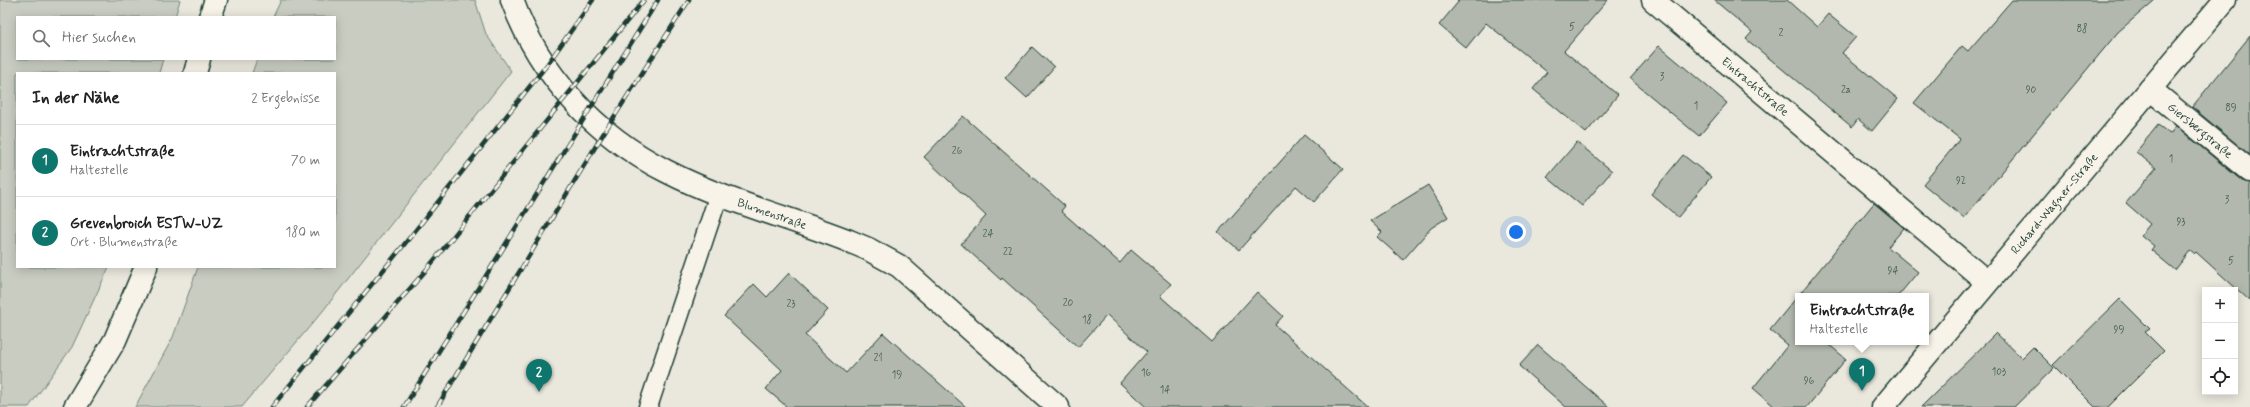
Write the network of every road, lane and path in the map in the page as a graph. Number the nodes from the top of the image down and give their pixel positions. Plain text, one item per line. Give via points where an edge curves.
1 (216, 0) edge
2 (512, 0) edge
3 (1653, 0) edge
4 (2225, 0) edge
5 (210, 16) edge
6 (199, 60) edge
7 (195, 72) edge
8 (2150, 89) junction
9 (2250, 171) edge
10 (719, 194) junction
11 (146, 268) edge
12 (1987, 282) junction
13 (75, 407) edge
14 (648, 407) edge
15 (1058, 407) edge
16 (1883, 407) edge

1 - 5 street
2 - 10 street, Blumenstraße via 524,31 546,66 587,116 656,166
3 - 12 street, Eintrachtstraße
4 - 8 street, Richard-Wagner-Straße
6 - 7 street
8 - 9 street, Giersbergstraße
8 - 12 street, Richard-Wagner-Straße
10 - 14 lane
10 - 15 street, Blumenstraße via 849,241 899,266
11 - 13 street via 115,340
12 - 16 street, Richard-Wagner-Straße

